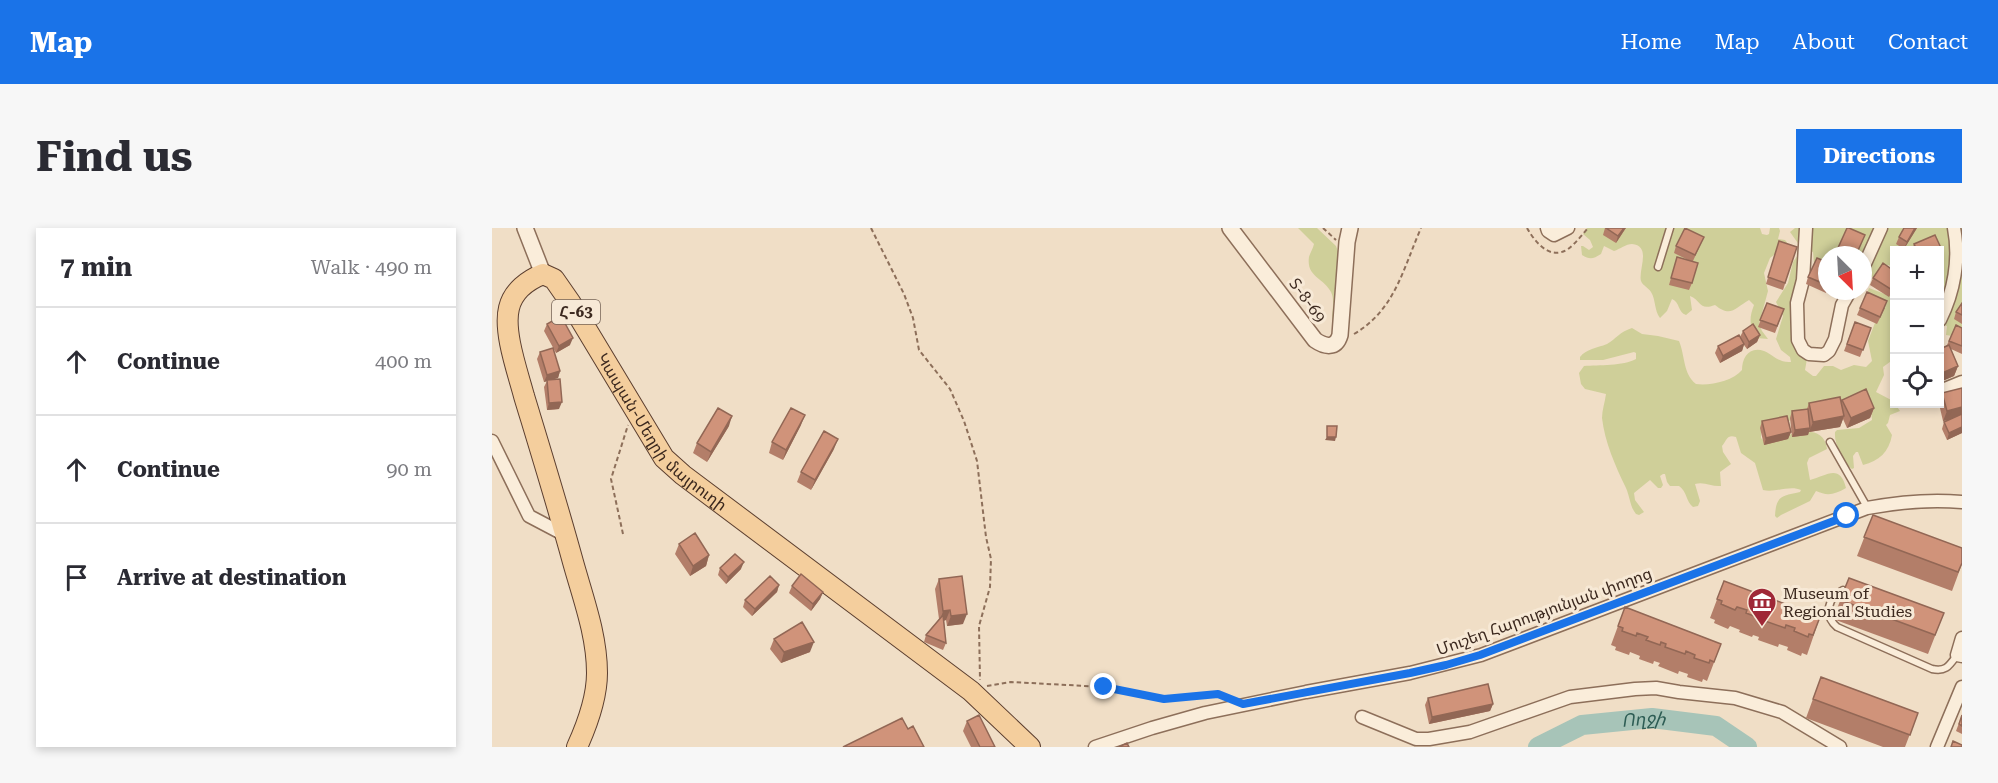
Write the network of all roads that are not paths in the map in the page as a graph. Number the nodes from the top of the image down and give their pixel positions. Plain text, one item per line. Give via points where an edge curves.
1 (525, 228) edge
2 (1230, 228) edge
3 (1350, 228) edge
4 (1546, 228) edge
5 (1568, 228) edge
6 (1670, 228) edge
7 (1806, 228) edge
8 (1881, 228) edge
9 (1954, 228) edge
10 (1872, 248) edge
11 (1658, 267) dead end
12 (543, 274) junction
13 (1845, 300) edge
14 (1944, 310) edge
15 (1962, 382) edge
16 (1944, 389) edge
17 (492, 441) edge
18 (1830, 442) dead end
19 (1962, 502) edge
20 (1867, 508) junction
21 (567, 536) junction
22 (1860, 595) edge
23 (1962, 638) edge
24 (1959, 656) edge
25 (1962, 687) edge
26 (1362, 717) dead end
27 (577, 747) edge
28 (1030, 747) edge
29 (1095, 747) edge
30 (1840, 747) edge
31 (1937, 747) edge

1 - 12 street
2 - 3 street, Տ-8-69 / Տ-8-69 via 1315,340 1323,345 1332,345 1340,335
4 - 5 street via 1554,235
6 - 11 lane
7 - 13 street via 1803,280 1797,303 1798,340 1803,350 1824,355 1829,351
8 - 10 street
9 - 14 street via 1954,280
12 - 21 main road via 518,290 509,306 507,321 514,360
12 - 28 main road, Կապան-Մեղրի մայրուղի / Հ-63 via 554,279 570,302 664,458 971,691
15 - 16 street
17 - 21 street via 529,516
18 - 20 lane
19 - 20 street, Մուշեղ Հարությունյան փողոց via 1930,500
20 - 29 street, Մուշեղ Հարությունյան փողոց via 1480,655 1410,673 1243,704
21 - 27 main road via 593,640 597,674 591,710
22 - 24 lane via 1843,590 1834,594 1830,602 1832,622 1837,627 1940,671
23 - 24 street
25 - 31 street
26 - 30 street via 1416,739 1429,739 1470,732 1570,697 1656,688 1736,698 1782,712

